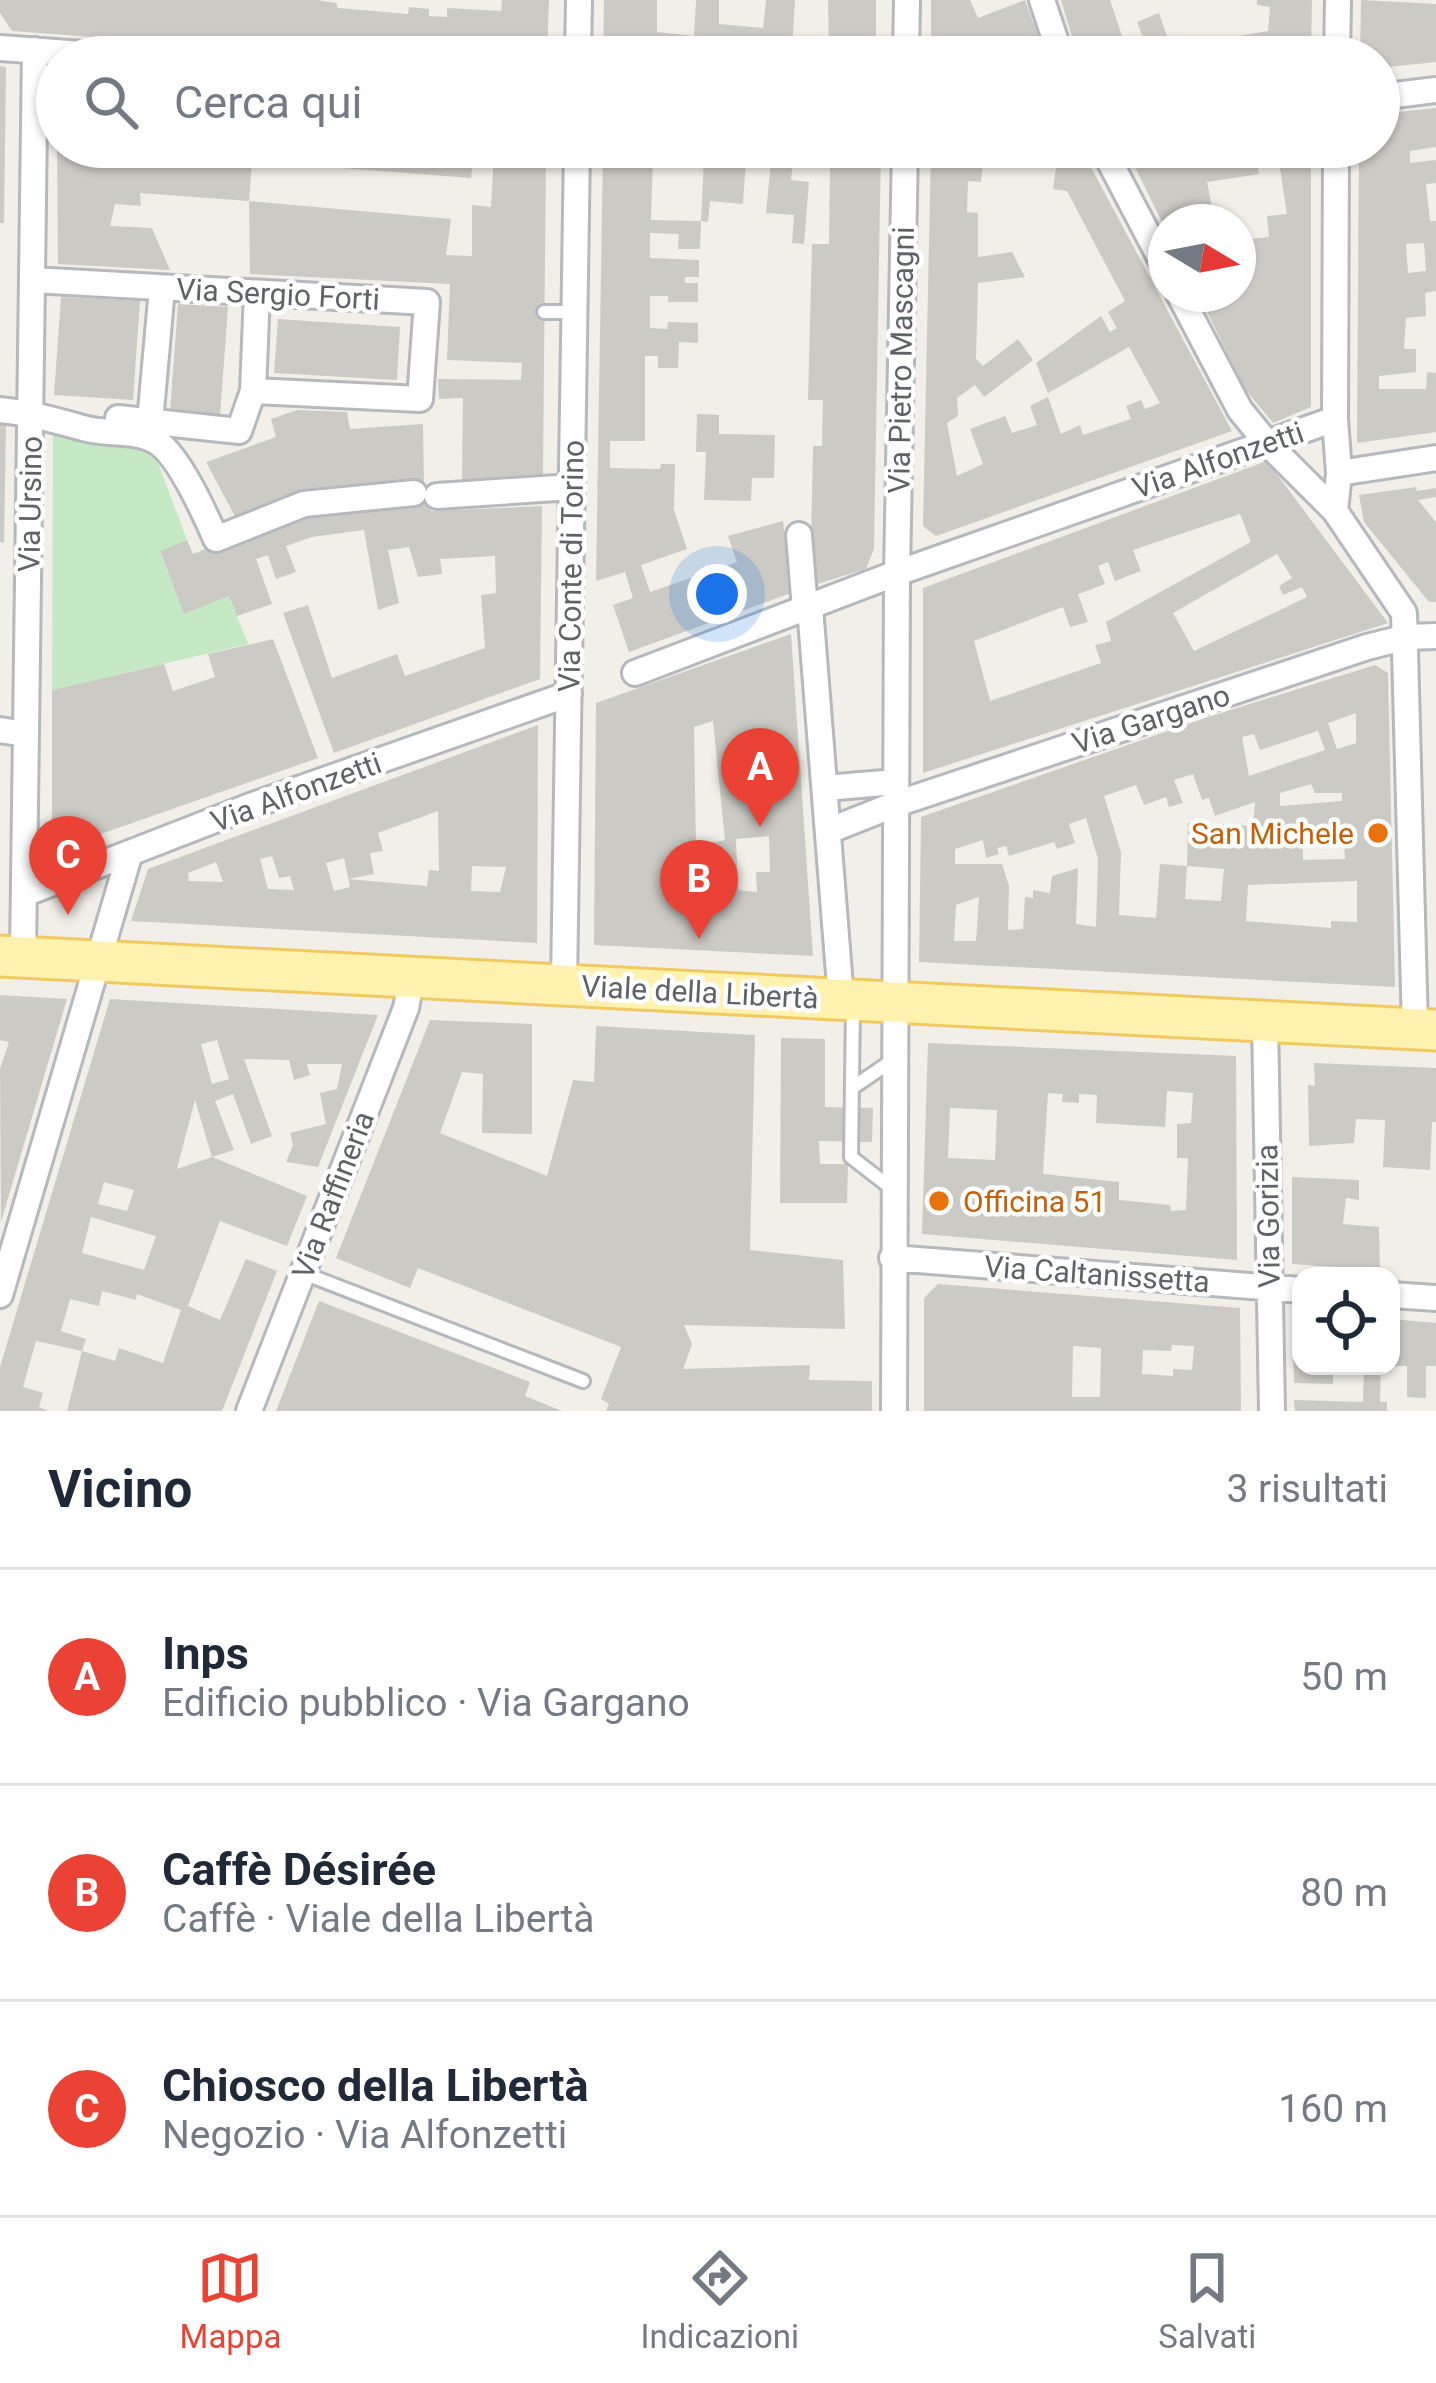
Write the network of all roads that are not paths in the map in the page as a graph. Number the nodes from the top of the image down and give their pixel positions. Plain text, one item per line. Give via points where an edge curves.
1 (579, 0) edge
2 (907, 0) edge
3 (1042, 0) edge
4 (1338, 0) edge
5 (578, 36) edge
6 (906, 36) edge
7 (1054, 36) edge
8 (1337, 36) edge
9 (0, 48) edge
10 (35, 50) joint
11 (1436, 90) edge
12 (1400, 94) edge
13 (577, 168) edge
14 (905, 168) edge
15 (1113, 168) edge
16 (1336, 168) edge
17 (1148, 235) edge
18 (32, 280) junction
19 (162, 288) junction
20 (257, 293) junction
21 (544, 312) dead end
22 (574, 312) junction
23 (1188, 312) edge
24 (253, 391) junction
25 (0, 410) edge
26 (43, 415) junction
27 (1335, 419) junction
28 (150, 422) junction
29 (1267, 443) junction
30 (1436, 458) edge
31 (1339, 472) junction
32 (572, 487) junction
33 (1335, 511) junction
34 (799, 536) dead end
35 (897, 573) junction
36 (802, 610) junction
37 (1406, 625) junction
38 (1436, 636) edge
39 (635, 673) dead end
40 (569, 694) junction
41 (0, 730) edge
42 (26, 734) junction
43 (825, 788) junction
44 (896, 793) junction
45 (828, 831) junction
46 (129, 856) junction
47 (24, 894) junction
48 (12, 956) edge
49 (101, 961) junction
50 (412, 977) junction
51 (564, 985) junction
52 (847, 999) junction
53 (894, 1002) junction
54 (1265, 1021) junction
55 (1417, 1029) edge
56 (894, 1059) junction
57 (852, 1088) junction
58 (892, 1189) junction
59 (892, 1258) junction
60 (302, 1273) junction
61 (1270, 1288) junction
62 (1292, 1289) edge
63 (0, 1295) edge
64 (1400, 1296) edge
65 (1436, 1298) edge
66 (583, 1381) dead end
67 (249, 1411) edge
68 (894, 1411) edge
69 (1272, 1411) edge

1 - 5 street
2 - 6 street
3 - 7 street
4 - 8 street
9 - 10 street
10 - 18 street, Via Ursino
11 - 12 street
13 - 22 street, Via Conte di Torino
14 - 35 street, Via Pietro Mascagni
15 - 17 street
16 - 27 street
18 - 19 street, Via Sergio Forti
18 - 26 street, Via Ursino
19 - 20 street, Via Sergio Forti
19 - 28 street
20 - 24 street
20 - 24 street, Via Sergio Forti via 427,302 438,312 420,399
21 - 22 lane
22 - 32 street, Via Conte di Torino
23 - 29 street via 1240,410
24 - 28 street via 238,431
25 - 26 street
26 - 28 street
26 - 32 street via 158,442 216,538 304,503
26 - 42 street, Via Ursino
27 - 29 street, Via Alfonzetti
27 - 31 street
29 - 33 street
29 - 35 street, Via Alfonzetti
30 - 31 street
31 - 33 street
32 - 40 street, Via Conte di Torino
33 - 37 street
34 - 36 street
35 - 36 street, Via Alfonzetti
35 - 44 street, Via Pietro Mascagni
36 - 39 street
36 - 43 street
37 - 38 street, Via Gargano
37 - 44 street, Via Gargano via 1381,643 922,795
37 - 55 street
40 - 46 street, Via Alfonzetti
40 - 51 street, Via Conte di Torino
41 - 42 street
42 - 47 street, Via Ursino
43 - 44 street
43 - 45 street
44 - 45 street
44 - 53 street, Via Pietro Mascagni
45 - 52 street
46 - 47 street, Via Alfonzetti
46 - 49 street
47 - 48 street, Via Ursino
48 - 49 main road, Viale della Libertà
49 - 50 main road, Viale della Libertà
49 - 63 street
50 - 51 main road, Viale della Libertà
50 - 60 street, Via Raffineria
51 - 52 main road, Viale della Libertà
52 - 53 main road, Viale della Libertà
52 - 57 lane
53 - 54 main road, Viale della Libertà
53 - 56 street
54 - 55 main road, Viale della Libertà
54 - 61 street, Via Gorizia
56 - 57 lane
56 - 58 street
57 - 58 lane via 851,1157
58 - 59 street
59 - 61 street, Via Caltanissetta
59 - 68 street
60 - 66 lane
60 - 67 street, Via Raffineria
61 - 62 street, Via Caltanissetta
61 - 69 street, Via Gorizia
64 - 65 street

